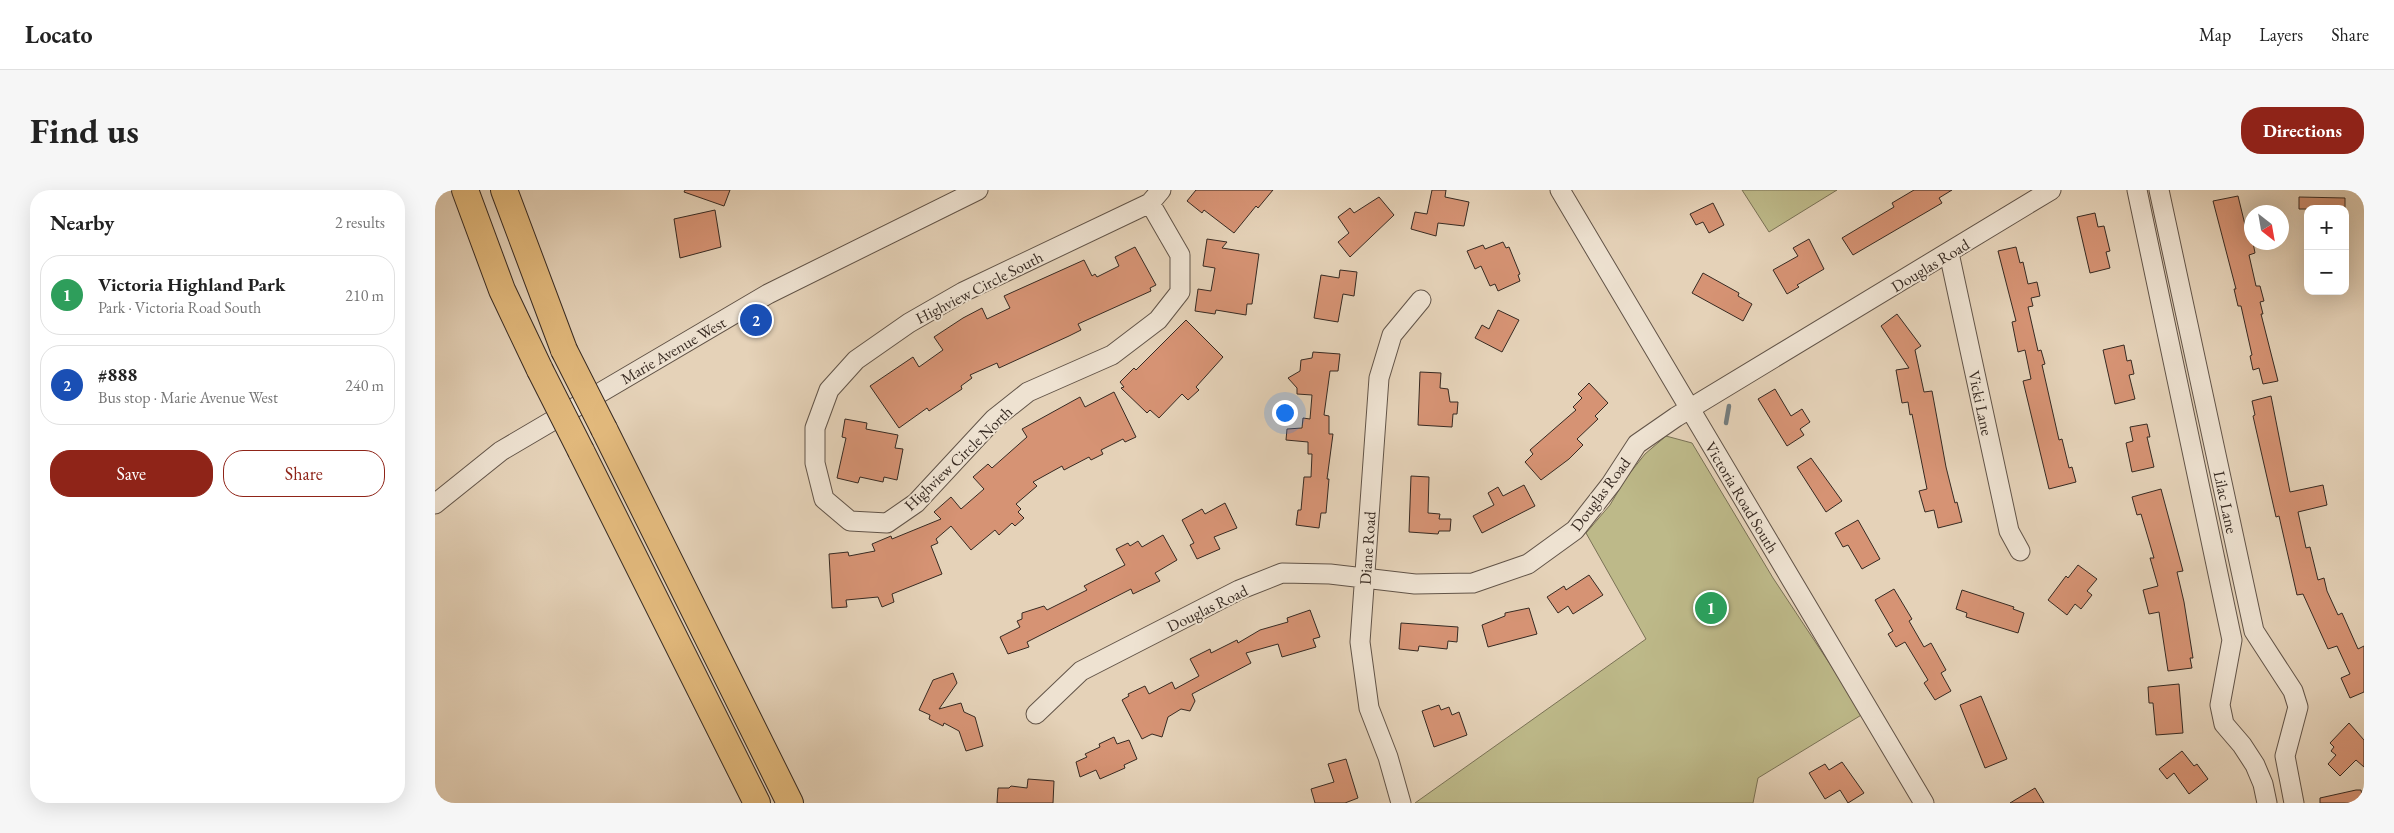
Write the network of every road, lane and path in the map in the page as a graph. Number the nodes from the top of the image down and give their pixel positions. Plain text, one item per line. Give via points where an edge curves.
1 (465, 190) edge
2 (503, 190) edge
3 (978, 190) edge
4 (1560, 190) edge
5 (2051, 190) edge
6 (2137, 190) edge
7 (2159, 190) edge
8 (1155, 196) edge
9 (1949, 253) junction
10 (1421, 300) dead end
11 (1689, 409) junction
12 (824, 499) joint
13 (435, 504) edge
14 (2020, 551) dead end
15 (1365, 578) junction
16 (1036, 714) dead end
17 (757, 803) edge
18 (790, 803) edge
19 (1401, 803) edge
20 (1924, 803) edge
21 (2267, 803) edge
22 (2294, 803) edge

1 - 17 highway, bridge via 502,290 540,370
2 - 18 highway, bridge via 564,350
3 - 13 street, Marie Avenue West via 768,294 501,451
4 - 11 street, Victoria Road South
5 - 9 street, Douglas Road
6 - 21 street, Lilac Lane via 2232,640 2220,705 2224,724 2255,765
7 - 22 street, Lilac Lane via 2254,631 2293,691 2298,707 2285,756
8 - 12 street, Highview Circle South via 963,292 909,323 856,360 829,390 815,428 815,463
8 - 12 street, Highview Circle North via 1180,255 1180,292 1158,320 1112,355 1028,392 994,419 916,503 887,523 850,521
9 - 11 street, Douglas Road
9 - 14 street, Vicki Lane via 2009,531
10 - 15 street, Diane Road via 1392,335 1379,378
11 - 15 street, Douglas Road via 1637,444 1575,530 1528,564 1473,583 1415,584
11 - 20 street, Victoria Road South
15 - 16 street, Douglas Road via 1282,573 1239,590 1081,671
15 - 19 street, Diane Road via 1360,642 1369,708

